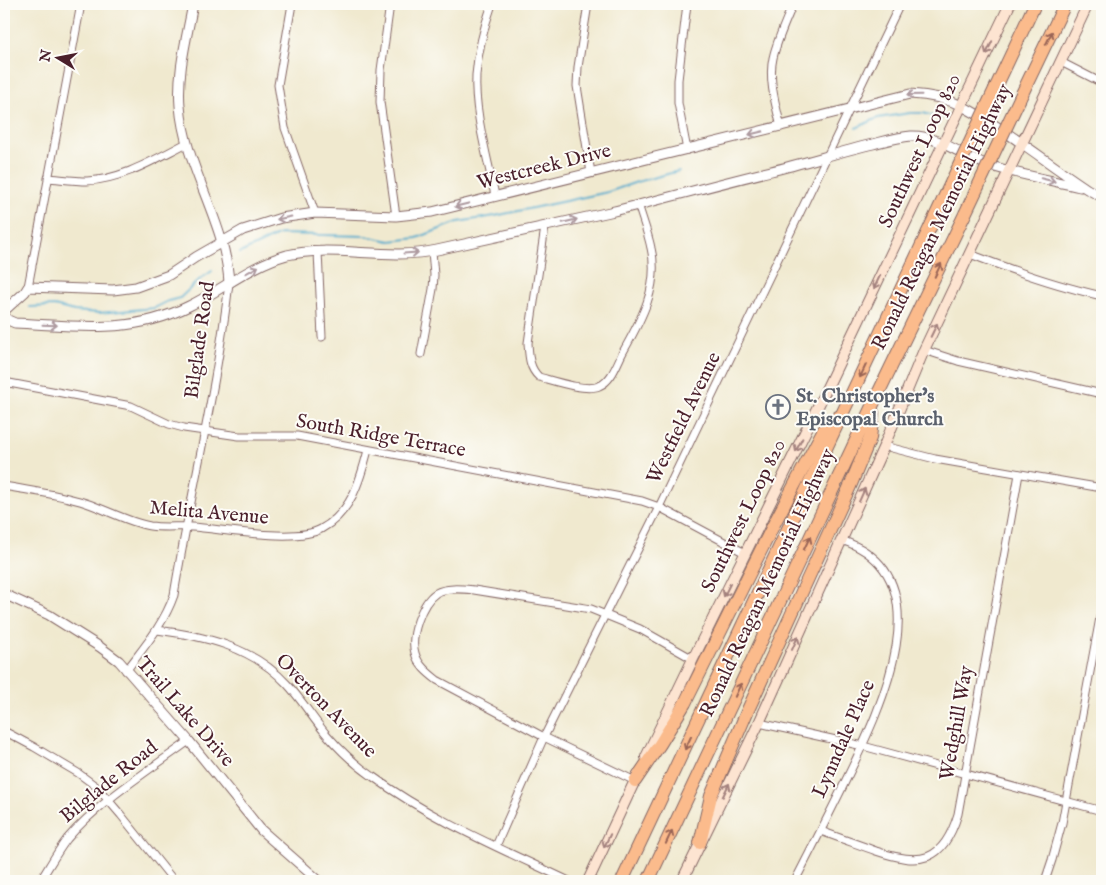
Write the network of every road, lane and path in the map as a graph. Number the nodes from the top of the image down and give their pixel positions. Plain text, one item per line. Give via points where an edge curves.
1 (81, 4) edge
2 (193, 4) edge
3 (292, 4) edge
4 (390, 4) edge
5 (492, 4) edge
6 (588, 4) edge
7 (688, 4) edge
8 (793, 4) edge
9 (900, 4) edge
10 (1010, 4) edge
11 (1035, 4) edge
12 (1065, 4) edge
13 (1088, 4) edge
14 (1061, 62) junction
15 (1102, 83) edge
16 (961, 106) junction
17 (850, 110) junction
18 (781, 127) junction
19 (187, 143) junction
20 (944, 144) junction
21 (1022, 144) junction
22 (687, 150) junction
23 (828, 155) junction
24 (1009, 171) junction
25 (591, 173) junction
26 (48, 178) junction
27 (1087, 189) junction
28 (495, 196) junction
29 (1102, 197) edge
30 (638, 204) junction
31 (315, 213) junction
32 (396, 216) junction
33 (545, 227) junction
34 (221, 242) junction
35 (432, 251) junction
36 (318, 252) junction
37 (970, 254) junction
38 (229, 284) junction
39 (28, 286) junction
40 (1102, 296) edge
41 (4, 311) edge
42 (4, 316) edge
43 (322, 337) dead end
44 (924, 350) junction
45 (421, 354) dead end
46 (4, 382) edge
47 (1102, 394) edge
48 (874, 402) junction
49 (842, 414) junction
50 (204, 432) junction
51 (884, 446) junction
52 (368, 450) junction
53 (1019, 474) junction
54 (4, 486) edge
55 (1102, 488) edge
56 (659, 507) junction
57 (185, 526) junction
58 (841, 540) junction
59 (745, 553) junction
60 (4, 594) edge
61 (1102, 607) edge
62 (605, 614) junction
63 (157, 630) junction
64 (693, 659) junction
65 (126, 671) junction
66 (759, 723) junction
67 (4, 731) edge
68 (544, 737) junction
69 (189, 741) junction
70 (863, 746) junction
71 (964, 774) junction
72 (635, 781) junction
73 (109, 800) junction
74 (1066, 802) junction
75 (1102, 811) edge
76 (821, 831) junction
77 (700, 843) junction
78 (496, 846) junction
79 (40, 881) edge
80 (174, 881) edge
81 (319, 881) edge
82 (569, 881) edge
83 (588, 881) edge
84 (622, 881) edge
85 (648, 881) edge
86 (682, 881) edge
87 (795, 881) edge
88 (1045, 881) edge

1 - 26 street
2 - 19 street, Bilglade Road via 180,88 180,108
3 - 31 street via 278,85 285,128
4 - 32 street via 380,102
5 - 28 street via 484,27 476,77 478,112
6 - 25 street via 577,86
7 - 22 street via 678,80 678,103
8 - 18 street via 772,59 774,96
9 - 17 street, Westfield Avenue
10 -> 16 main road, Southwest Loop 820
11 -> 49 highway, Ronald Reagan Memorial Highway, bridge
48 -> 12 highway, Ronald Reagan Memorial Highway, bridge
13 - 14 main road
14 - 15 street
14 - 21 main road
16 -> 17 street, Westcreek Drive via 930,95 910,94
16 - 20 main road, Southwest Loop 820
16 - 21 street, Westcreek Drive
17 - 18 street, Westcreek Drive
17 - 23 street, Westfield Avenue
18 -> 22 street, Westcreek Drive
19 - 26 street via 135,170 112,177 85,181
19 - 34 street, Bilglade Road
20 - 23 street, Westcreek Drive via 912,136
20 - 24 street, Westcreek Drive via 971,159
20 -> 59 main road, Southwest Loop 820
21 - 24 main road
21 - 27 street, Westcreek Drive
22 - 25 street, Westcreek Drive
23 - 30 street, Westcreek Drive
23 - 56 street, Westfield Avenue
24 -> 27 street, Westcreek Drive
24 - 37 main road
25 - 28 street, Westcreek Drive
26 - 39 street
27 - 29 street, Westcreek Drive
28 -> 32 street, Westcreek Drive via 432,212
33 -> 30 street, Westcreek Drive
30 - 33 street via 652,248 654,269 650,294 636,330 609,379 599,386 587,388 540,377 529,360 528,343
31 - 32 street, Westcreek Drive
31 -> 34 street, Westcreek Drive via 267,221
33 - 35 street, Westcreek Drive
34 - 38 street, Bilglade Road
34 - 39 street, Westcreek Drive via 169,275 136,287 113,290
36 -> 35 street, Westcreek Drive via 392,254
35 - 45 street via 433,289
38 -> 36 street, Westcreek Drive via 275,259
36 - 43 street
37 - 40 street via 1076,291
44 -> 37 main road
42 -> 38 street, Westcreek Drive via 15,323 132,325 179,311
38 - 50 street, Bilglade Road
39 - 41 street
44 - 47 street via 958,361
44 - 51 main road
46 - 50 street, South Ridge Terrace via 119,403 169,424
48 - 77 highway via 870,438 711,796
85 -> 48 highway, Ronald Reagan Memorial Highway
49 - 72 highway via 823,431 685,703
49 -> 84 highway, Ronald Reagan Memorial Highway
50 - 52 street, South Ridge Terrace via 297,436
50 - 57 street, Bilglade Road
51 - 53 street
58 -> 51 main road
52 - 56 street, South Ridge Terrace via 642,501
52 - 57 street, Melita Avenue via 361,477 348,504 321,529 309,534 280,535
53 - 55 street
53 - 71 street, Wedghill Way
54 - 57 street, Melita Avenue via 67,497 152,526
56 - 59 street, South Ridge Terrace
56 - 62 street, Westfield Avenue
57 - 63 street, Bilglade Road via 174,595
66 -> 58 main road
58 - 70 street, Lynndale Place via 854,544 886,572 896,593 899,613 897,644 887,685
59 -> 64 main road, Southwest Loop 820
60 - 65 street, Trail Lake Drive via 49,615 119,661
61 - 74 street
62 - 64 street
62 - 68 street, Westfield Avenue
62 - 68 street via 591,609 458,589 436,592 426,604 414,644 415,654 426,672
63 - 65 street, Bilglade Road
63 - 78 street, Overton Avenue via 217,641 250,655 287,684 328,736 370,774 397,794
64 - 72 main road, Southwest Loop 820
65 - 69 street, Trail Lake Drive
66 - 70 street
77 -> 66 main road
67 - 73 street via 78,772
68 - 72 street
68 - 78 street, Westfield Avenue
69 - 73 street, Bilglade Road
69 - 81 street, Trail Lake Drive via 261,830
70 - 71 street
70 - 76 street, Lynndale Place
71 - 74 street
71 - 76 street, Wedghill Way via 953,829 942,847 926,858 893,857
72 -> 83 main road, Southwest Loop 820
73 - 79 street, Bilglade Road via 67,840
73 - 80 street
74 - 75 street
74 - 88 street
76 - 87 street, Lynndale Place
77 - 86 main road
78 - 82 street, Overton Avenue

